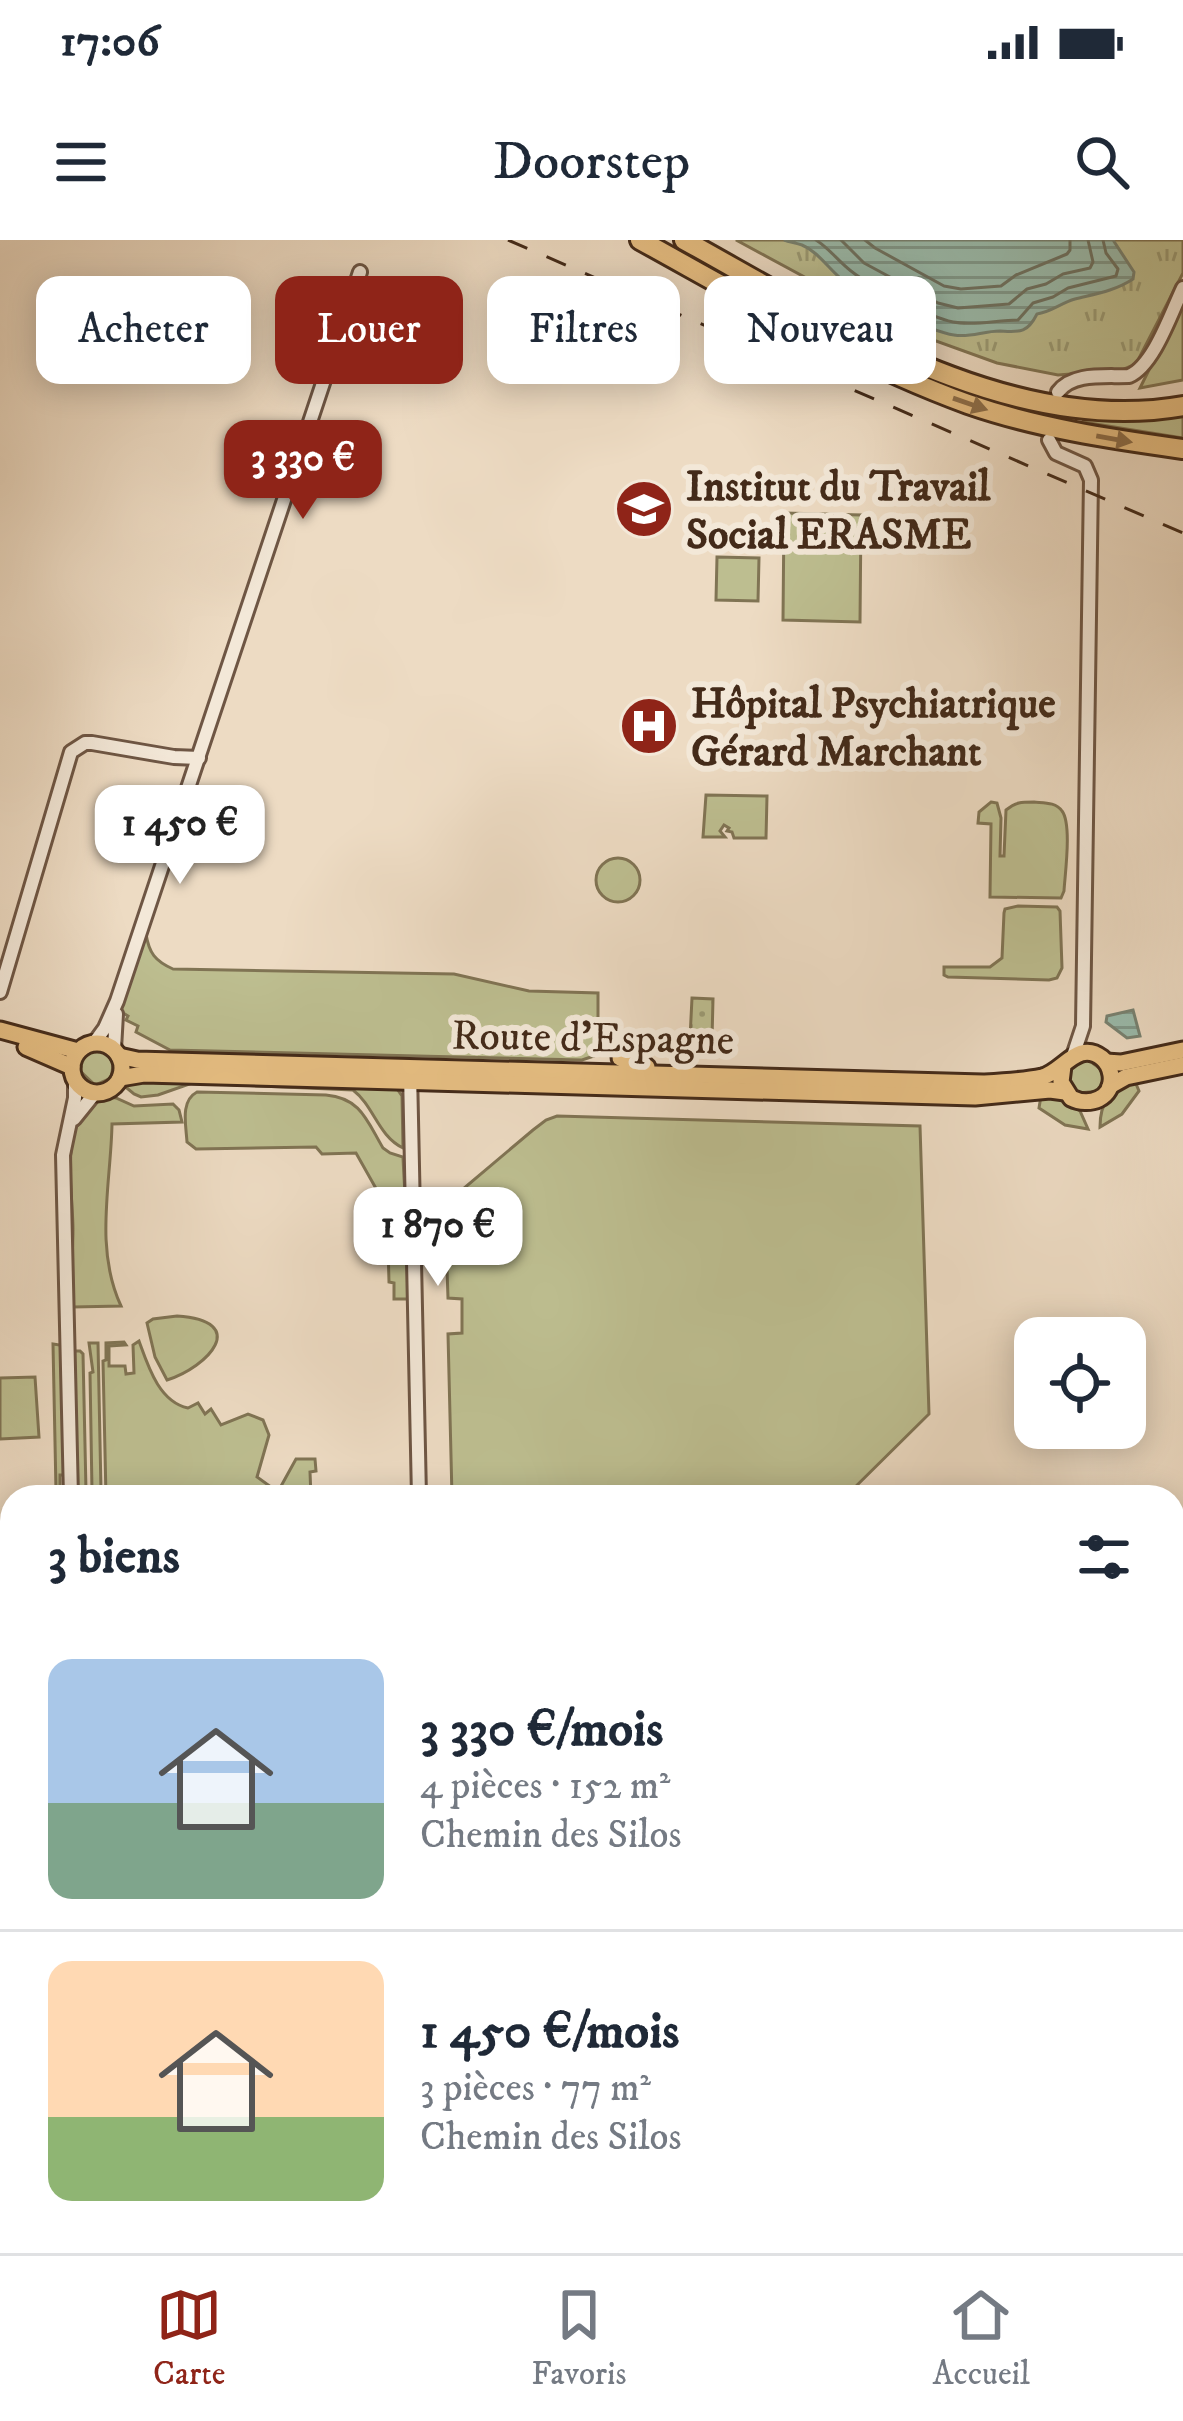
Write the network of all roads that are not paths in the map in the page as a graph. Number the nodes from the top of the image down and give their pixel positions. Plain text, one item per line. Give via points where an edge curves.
1 (640, 240) edge
2 (684, 240) edge
3 (360, 272) dead end
4 (1183, 288) edge
5 (1058, 392) dead end
6 (1183, 406) edge
7 (1049, 440) dead end
8 (1183, 448) edge
9 (197, 764) junction
10 (0, 992) edge
11 (117, 1001) junction
12 (1083, 1026) junction
13 (0, 1030) edge
14 (0, 1039) edge
15 (1183, 1050) edge
16 (117, 1053) junction
17 (620, 1058) dead end
18 (1101, 1058) junction
19 (80, 1060) junction
20 (1068, 1061) junction
21 (1183, 1065) edge
22 (704, 1074) junction
23 (410, 1075) junction
24 (120, 1078) junction
25 (1110, 1086) junction
26 (1065, 1092) junction
27 (95, 1093) junction
28 (70, 1124) junction
29 (71, 1485) edge
30 (419, 1485) edge

1 -> 8 highway via 921,386 1046,426
2 - 6 highway via 881,346 979,385 1093,411
3 - 9 street
4 - 5 street via 1137,373 1073,379
7 - 12 street via 1091,480
9 - 10 street via 92,743 70,752
9 - 11 street
11 - 16 street
11 - 19 street
12 - 18 street
12 - 20 street
13 - 19 main road
14 - 19 main road
15 - 18 main road via 1121,1063
16 - 19 main road via 105,1044
16 - 23 main road, Route d'Espagne
16 - 24 main road
17 - 22 main road
18 - 20 main road via 1082,1053
18 - 25 main road
19 - 27 main road via 80,1087
19 - 28 street
20 - 22 main road, Route d'Espagne via 1044,1076 983,1083
20 - 26 main road
21 - 25 main road
22 - 23 main road, Route d'Espagne
23 - 24 main road, Route d'Espagne
23 - 26 main road, Route d'Espagne via 974,1096
23 - 30 street
24 - 27 main road
25 - 26 main road via 1087,1103
27 - 28 street
28 - 29 street via 63,1155

